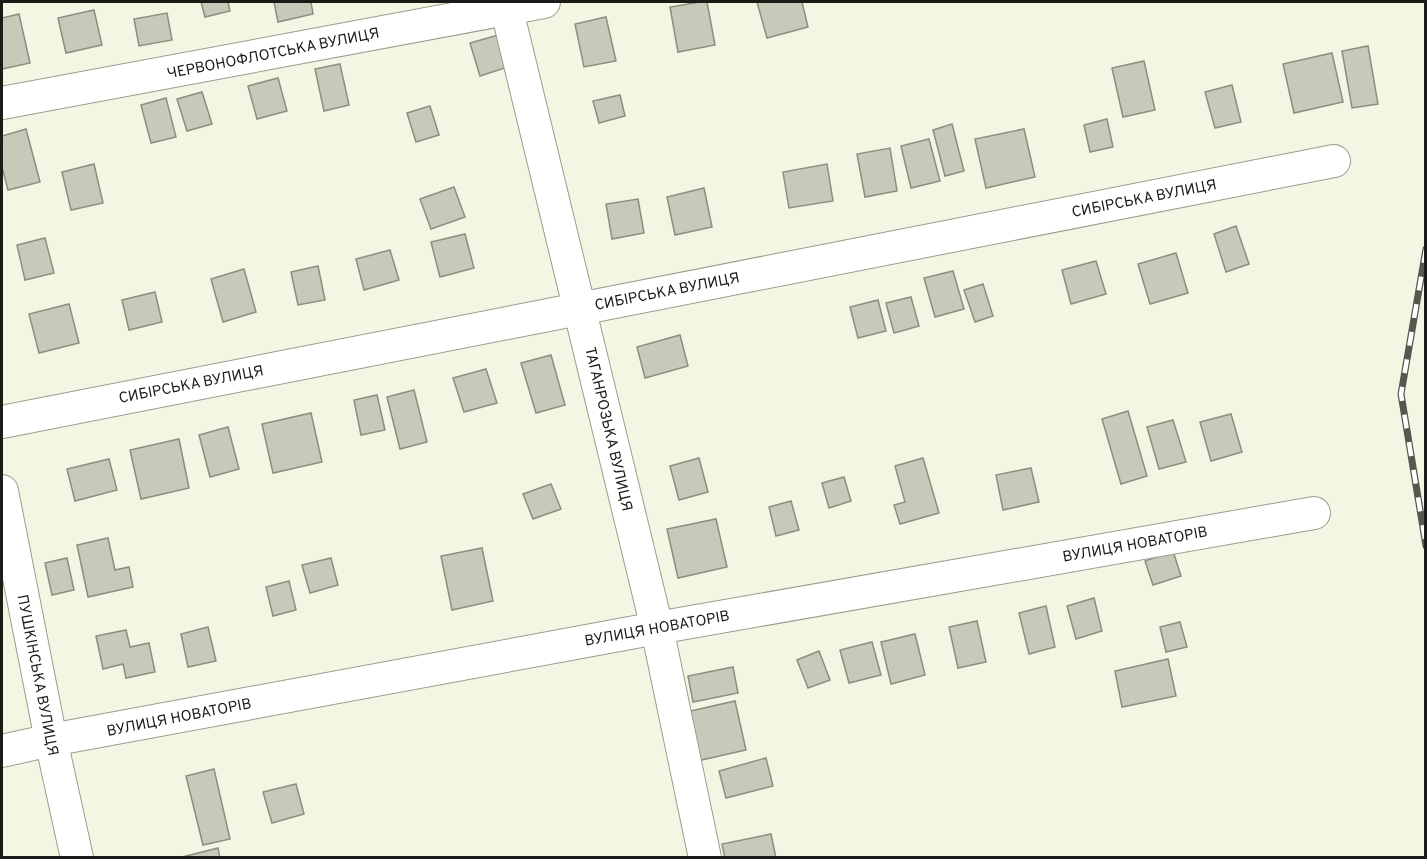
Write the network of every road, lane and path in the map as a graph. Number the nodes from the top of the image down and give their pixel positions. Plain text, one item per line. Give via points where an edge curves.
1 (544, 2) edge
2 (506, 5) edge
3 (2, 103) edge
4 (1334, 161) dead end
5 (580, 308) junction
6 (2, 422) edge
7 (2, 491) edge
8 (1314, 513) dead end
9 (657, 628) junction
10 (51, 740) junction
11 (2, 751) edge
12 (78, 858) edge
13 (705, 858) edge

1 - 2 street, ЧЕРВОНОФЛОТСЬКА ВУЛИЦЯ
2 - 3 street, ЧЕРВОНОФЛОТСЬКА ВУЛИЦЯ
2 - 5 street, ТАГАНРОЗЬКА ВУЛИЦЯ
4 - 5 street, СИБІРСЬКА ВУЛИЦЯ
5 - 6 street, СИБІРСЬКА ВУЛИЦЯ
5 - 9 street, ТАГАНРОЗЬКА ВУЛИЦЯ
7 - 10 street, ПУШКІНСЬКА ВУЛИЦЯ
8 - 9 street, ВУЛИЦЯ НОВАТОРІВ
9 - 10 street, ВУЛИЦЯ НОВАТОРІВ
9 - 13 street, ТАГАНРОЗЬКА ВУЛИЦЯ
10 - 11 street, ВУЛИЦЯ НОВАТОРІВ
10 - 12 street, ПУШКІНСЬКА ВУЛИЦЯ

